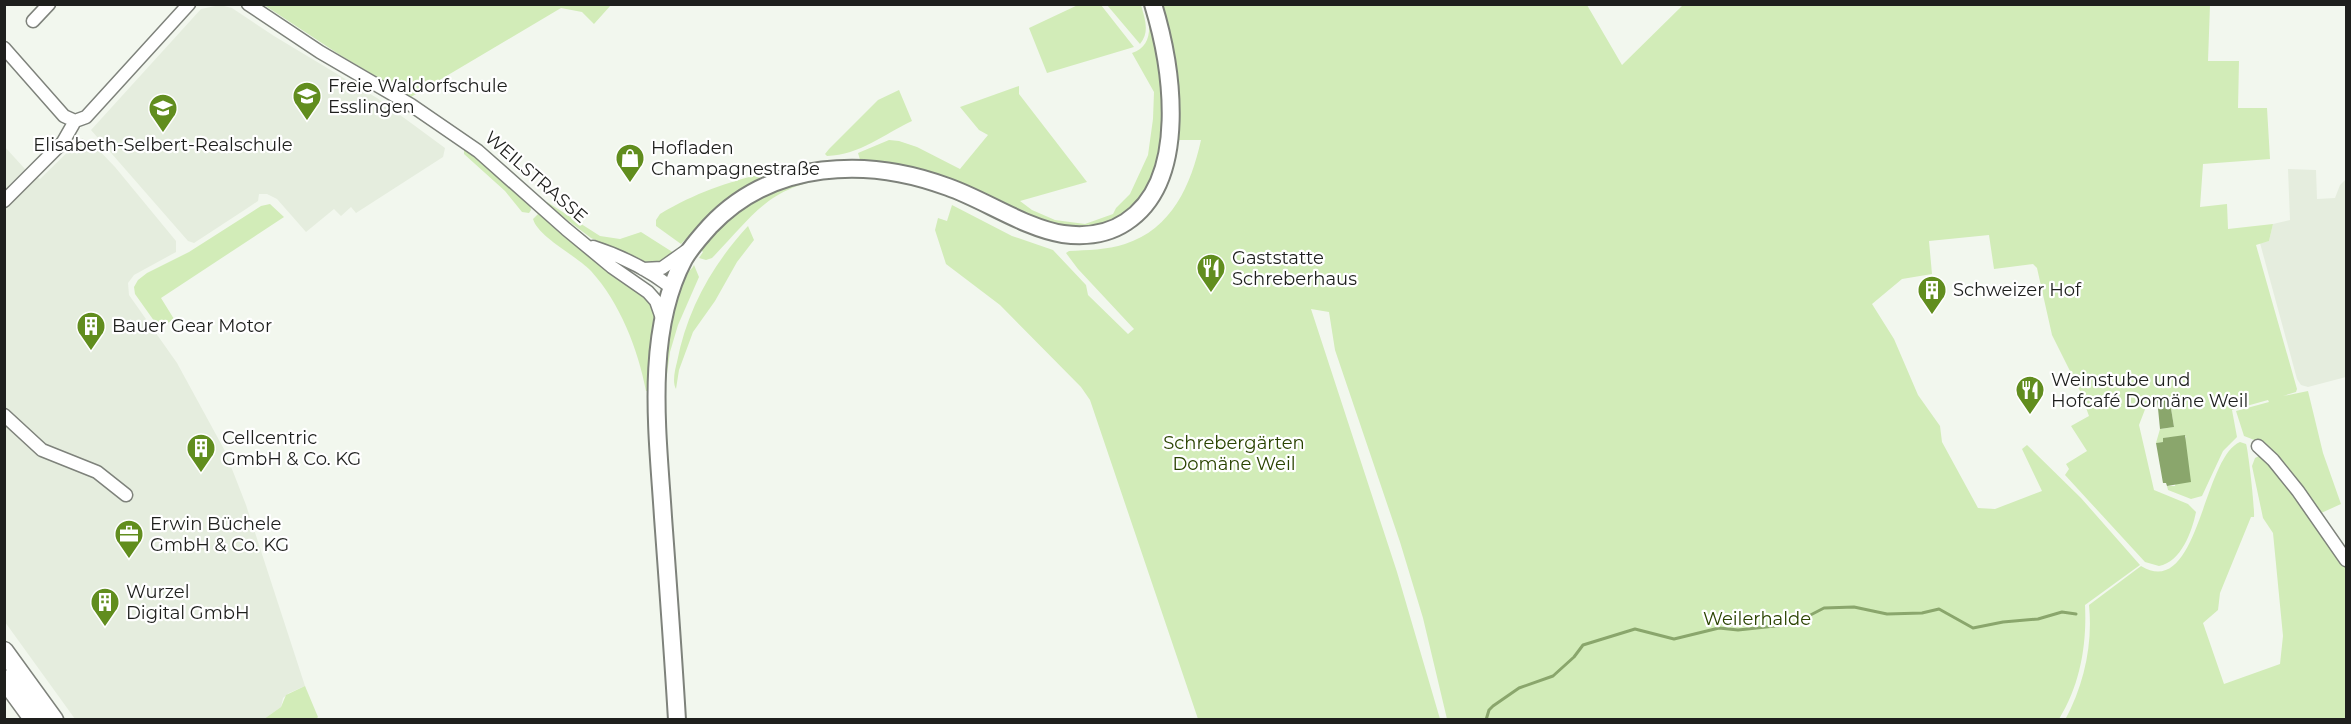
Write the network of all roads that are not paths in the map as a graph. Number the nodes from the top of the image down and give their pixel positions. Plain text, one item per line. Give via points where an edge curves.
1 (49, 4) edge
2 (189, 4) edge
3 (248, 4) edge
4 (1153, 4) edge
5 (33, 21) dead end
6 (4, 48) edge
7 (75, 121) junction
8 (4, 201) edge
9 (586, 244) junction
10 (674, 266) junction
11 (642, 268) junction
12 (637, 283) junction
13 (672, 288) junction
14 (663, 322) junction
15 (4, 415) edge
16 (2258, 446) dead end
17 (126, 495) dead end
18 (2346, 560) edge
19 (4, 651) edge
20 (4, 679) edge
21 (34, 720) edge
22 (54, 720) edge
23 (677, 720) edge

1 - 5 street
2 - 7 street via 86,117
3 - 9 street, WEILSTRASSE via 451,131
4 - 10 main road via 1166,65 1168,148 1153,194 1138,213 1119,226 1089,235 1057,233 924,178 885,170 839,168 801,174 755,192 727,210
6 - 7 street via 64,116
7 - 8 street via 63,142
9 - 11 street, WEILSTRASSE
9 - 12 street, WEILSTRASSE
10 - 11 street
10 - 13 main road
11 - 13 street, WEILSTRASSE
12 - 13 street
12 - 14 street, WEILSTRASSE via 656,301
13 - 14 main road
14 - 23 main road via 658,361 658,429
15 - 17 street via 42,450 97,472
16 - 18 street via 2281,469
19 - 22 highway
20 - 21 highway

